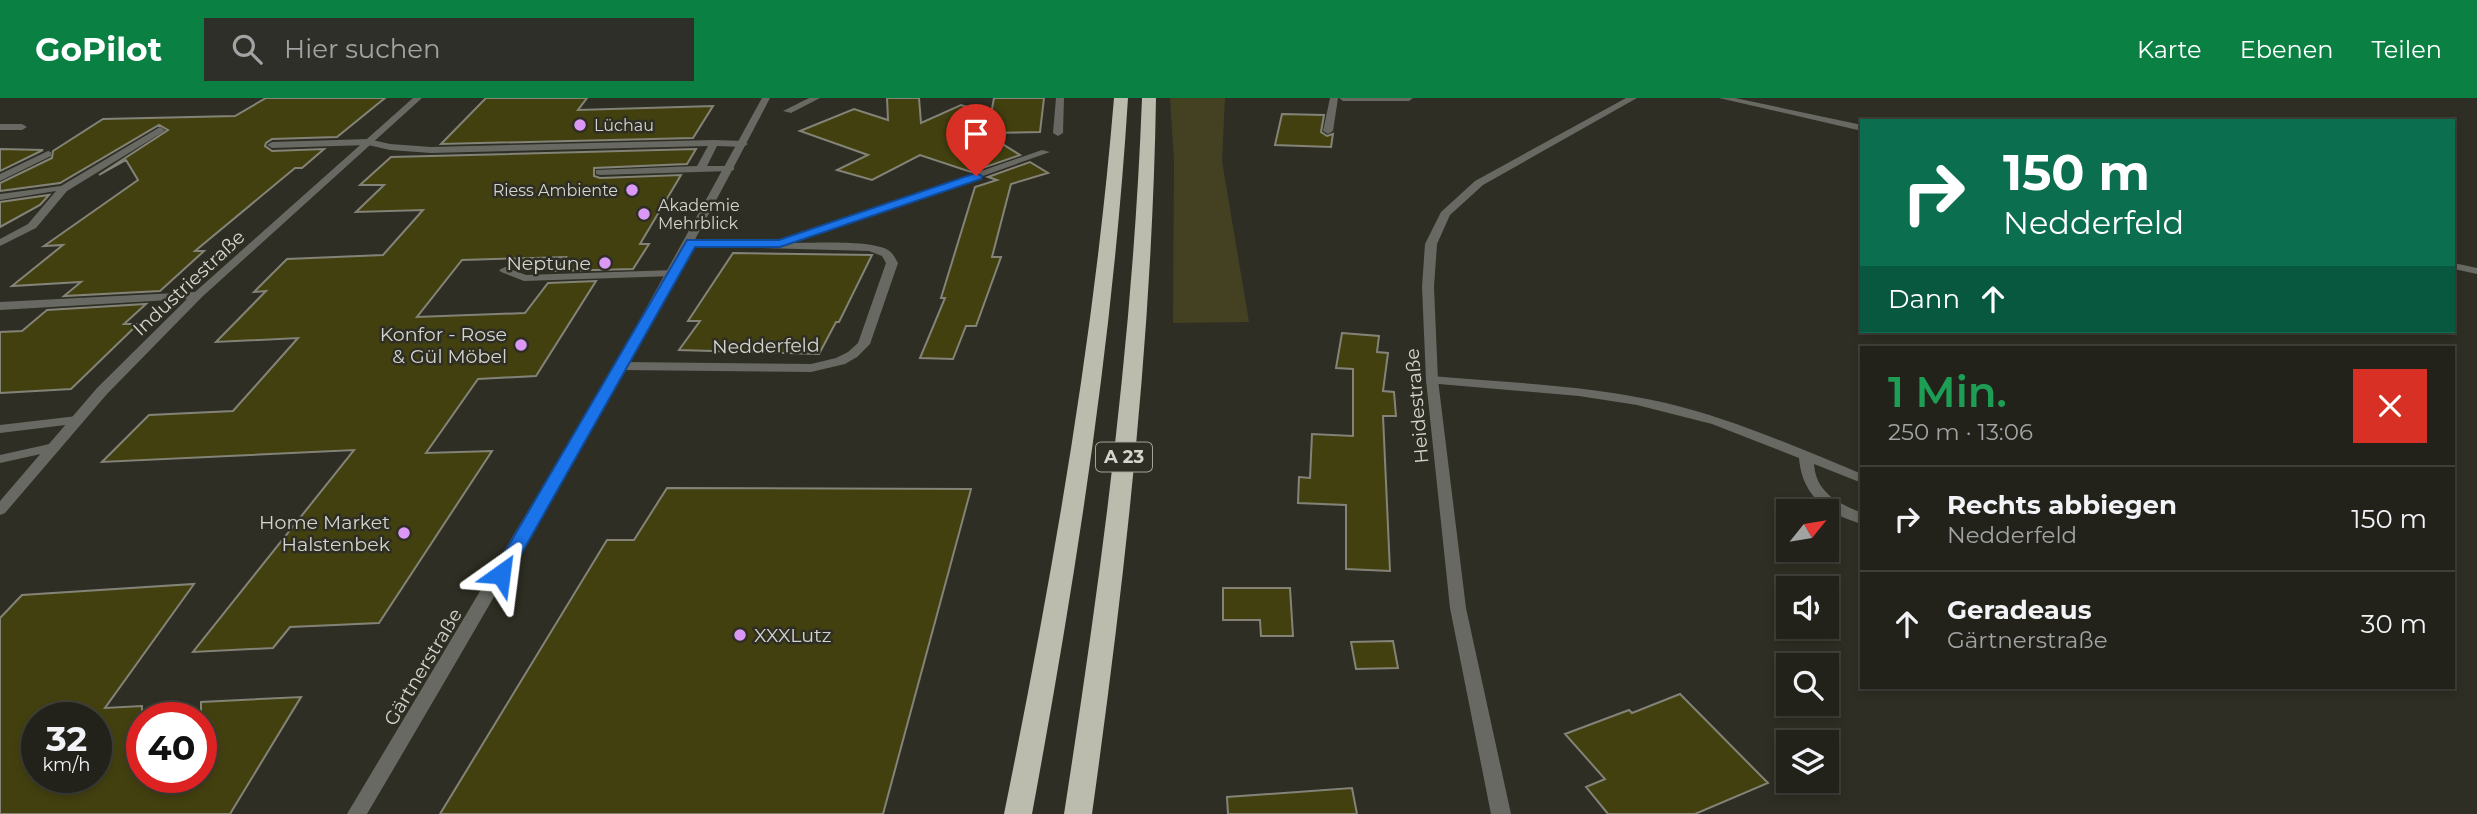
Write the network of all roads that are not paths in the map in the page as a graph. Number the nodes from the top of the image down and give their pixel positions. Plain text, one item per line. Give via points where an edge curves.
1 (418, 98) edge
2 (766, 98) edge
3 (816, 98) edge
4 (1060, 98) edge
5 (1121, 98) edge
6 (1149, 98) edge
7 (1334, 98) edge
8 (1343, 98) edge
9 (1409, 98) edge
10 (1633, 98) edge
11 (1723, 98) edge
12 (788, 111) dead end
13 (0, 127) edge
14 (22, 127) dead end
15 (1860, 128) edge
16 (160, 130) dead end
17 (1328, 131) dead end
18 (1058, 133) dead end
19 (369, 142) junction
20 (714, 144) junction
21 (743, 144) junction
22 (272, 145) dead end
23 (1045, 152) dead end
24 (48, 154) dead end
25 (730, 168) junction
26 (700, 169) junction
27 (600, 172) dead end
28 (0, 178) edge
29 (63, 189) junction
30 (0, 197) edge
31 (0, 243) edge
32 (691, 243) junction
33 (780, 244) junction
34 (2455, 266) edge
35 (505, 270) dead end
36 (2477, 271) edge
37 (674, 273) junction
38 (198, 295) junction
39 (0, 306) edge
40 (620, 366) junction
41 (1432, 380) junction
42 (77, 420) junction
43 (0, 429) edge
44 (54, 447) junction
45 (1805, 456) junction
46 (0, 459) edge
47 (1860, 478) edge
48 (0, 510) edge
49 (1860, 518) edge
50 (357, 814) edge
51 (1018, 814) edge
52 (1078, 814) edge
53 (1501, 814) edge

1 - 19 street, Industriestraße
2 - 21 street, Gärtnerstraße
3 - 12 street
4 - 18 street
5 - 51 highway, A 23 via 1090,396
6 - 52 highway, A 23 via 1132,389
7 - 17 street
8 - 9 street
10 - 41 street, Heidestraße via 1479,183 1446,214 1431,244
11 - 15 street
13 - 14 street
16 - 29 street
19 - 20 street via 431,150
19 - 22 street
19 - 38 street, Industriestraße
20 - 21 street
20 - 26 street
21 - 25 street, Gärtnerstraße
23 - 33 street
24 - 28 street
25 - 26 street
25 - 32 street, Gärtnerstraße
26 - 27 street
29 - 30 street
29 - 31 street via 32,226
32 - 33 street, Nedderfeld
32 - 37 street, Gärtnerstraße
33 - 40 street, Nedderfeld via 869,248 890,256 892,263 864,344 855,355 811,368
34 - 36 street
35 - 37 street via 524,278
37 - 40 street, Gärtnerstraße
38 - 39 street
38 - 42 street, Industriestraße
40 - 50 street, Gärtnerstraße via 530,527
41 - 45 street via 1611,396 1667,407
41 - 53 street, Heidestraße via 1458,608
42 - 43 street
42 - 44 street, Industriestraße
44 - 46 street
44 - 48 street, Industriestraße
45 - 47 street
45 - 49 street via 1806,475 1815,492 1831,506

